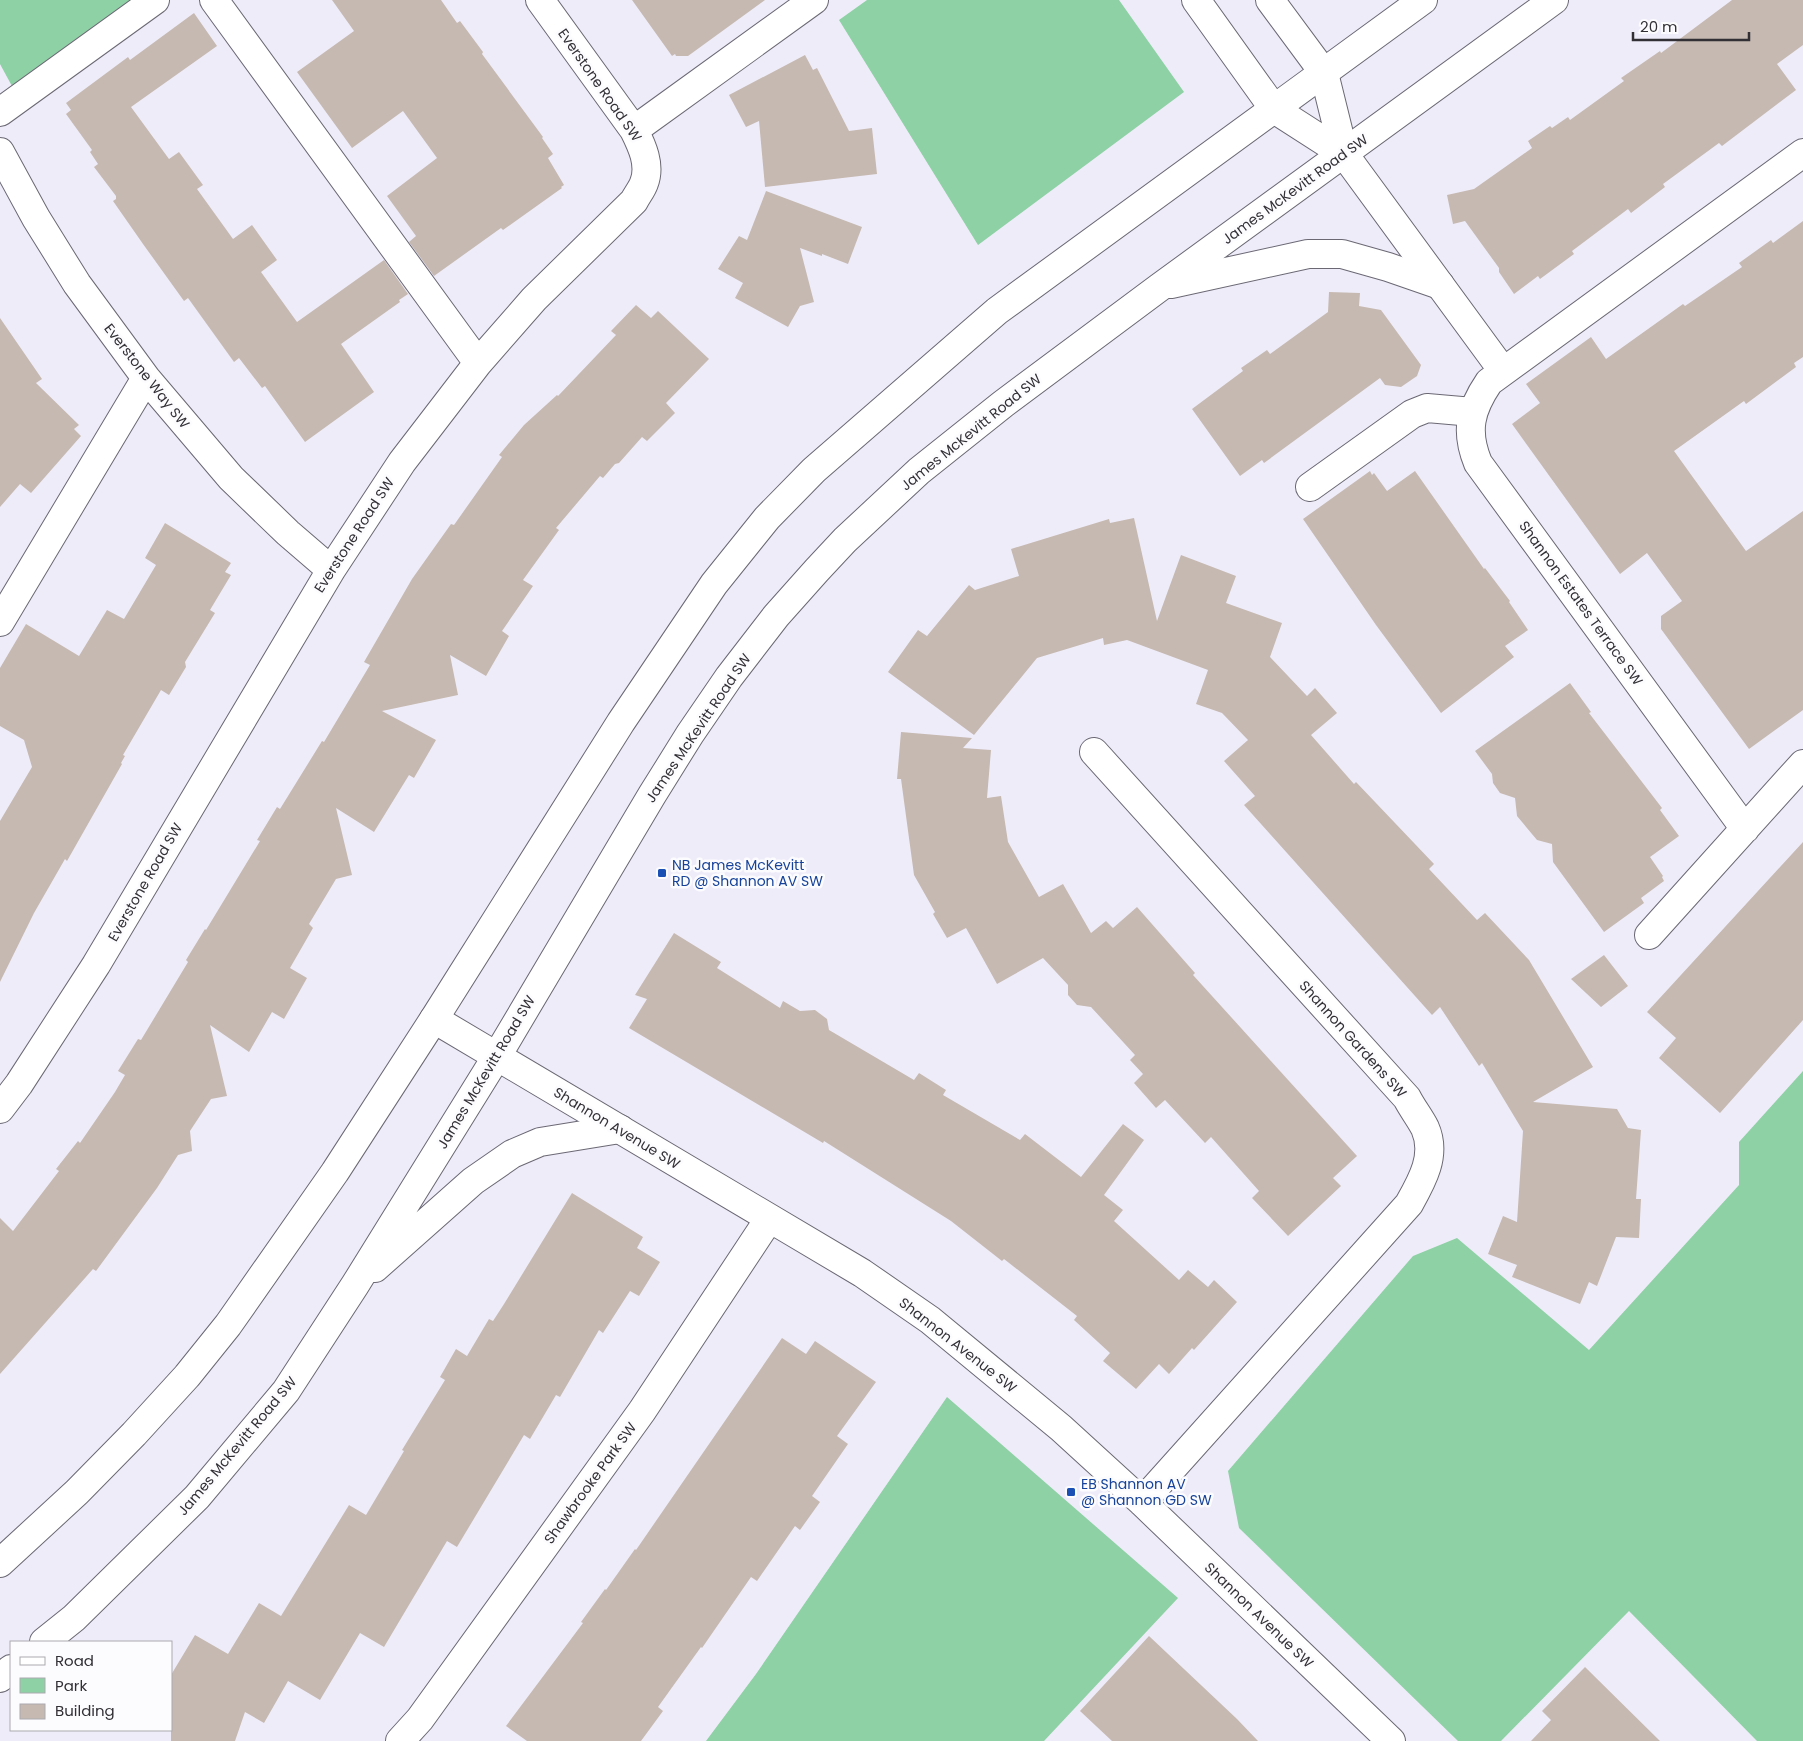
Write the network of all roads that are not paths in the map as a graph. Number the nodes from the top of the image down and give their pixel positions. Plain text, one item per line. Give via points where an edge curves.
1 (155, 0) edge
2 (214, 0) edge
3 (540, 0) edge
4 (814, 0) edge
5 (1196, 0) edge
6 (1270, 0) edge
7 (1423, 0) edge
8 (1554, 0) edge
9 (1324, 73) junction
10 (1274, 109) junction
11 (0, 112) edge
12 (634, 130) junction
13 (0, 152) edge
14 (1803, 153) edge
15 (1344, 154) junction
16 (1440, 285) junction
17 (1160, 287) junction
18 (478, 363) junction
19 (1503, 371) junction
20 (146, 378) junction
21 (1473, 412) junction
22 (1310, 487) dead end
23 (331, 570) junction
24 (2, 613) edge
25 (1094, 752) dead end
26 (1803, 764) edge
27 (1745, 829) junction
28 (1649, 935) dead end
29 (434, 1019) junction
30 (497, 1056) junction
31 (0, 1109) edge
32 (620, 1129) junction
33 (770, 1219) junction
34 (355, 1285) junction
35 (1142, 1502) junction
36 (0, 1563) edge
37 (45, 1641) edge
38 (10, 1670) edge
39 (0, 1678) edge
40 (400, 1741) edge
41 (1391, 1741) edge

1 - 11 street
2 - 18 street
3 - 12 street, Everstone Road SW
4 - 12 street
5 - 10 street
6 - 9 street
7 - 9 street
8 - 15 street, James McKevitt Road SW
9 - 10 street
9 - 15 street
10 - 15 street
10 - 29 street via 997,311 814,470 767,518 714,584 621,722
12 - 18 street, Everstone Road SW via 647,166 644,183 634,201 534,299
13 - 20 street, Everstone Way SW via 77,284
14 - 19 street, Shannon Estates Terrace SW
15 - 16 street
15 - 17 street, James McKevitt Road SW
16 - 17 street via 1342,254 1308,254
16 - 19 street
17 - 30 street, James McKevitt Road SW via 919,471 845,540 776,616 729,677 681,750
18 - 23 street, Everstone Road SW via 402,462
19 - 21 street, Shannon Estates Terrace SW via 1489,382
20 - 23 street, Everstone Way SW via 232,478
20 - 24 street
21 - 22 street via 1427,408 1412,414
21 - 27 street, Shannon Estates Terrace SW via 1470,428 1472,448 1478,463
23 - 31 street, Everstone Road SW via 96,965 20,1084
25 - 35 street, Shannon Gardens SW via 1407,1098 1425,1129 1430,1155 1424,1178 1409,1204
26 - 27 street
27 - 28 street
29 - 30 street, Shannon Avenue SW
29 - 36 street via 228,1325 134,1434
30 - 32 street, Shannon Avenue SW
30 - 34 street, James McKevitt Road SW
32 - 33 street, Shannon Avenue SW
32 - 34 street via 540,1142 512,1154 473,1181
33 - 35 street, Shannon Avenue SW via 862,1273 930,1320 1061,1428
33 - 40 street, Shawbrooke Park SW via 642,1411 425,1712
34 - 37 street, James McKevitt Road SW via 286,1391 197,1497 74,1618
35 - 41 street, Shannon Avenue SW
38 - 39 street

